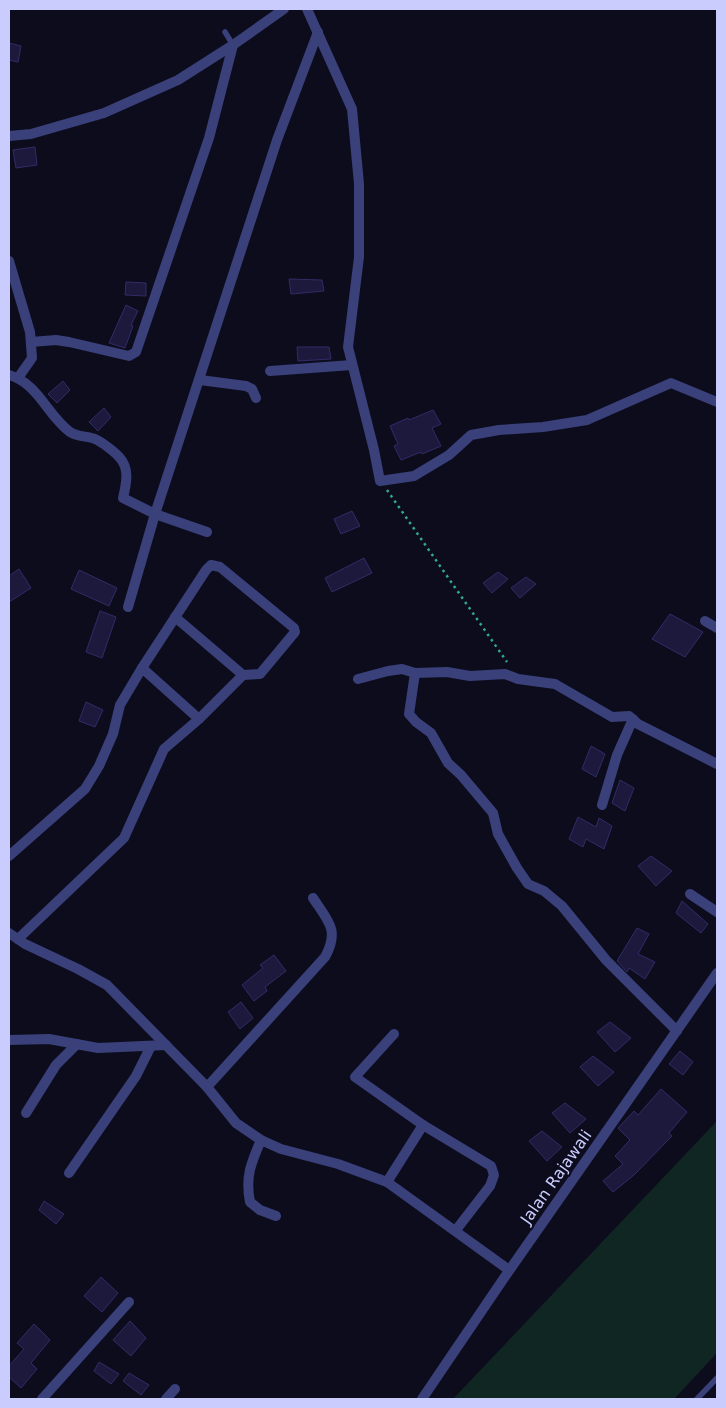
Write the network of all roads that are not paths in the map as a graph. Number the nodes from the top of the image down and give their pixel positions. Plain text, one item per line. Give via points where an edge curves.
1 (284, 9) edge
2 (307, 9) edge
3 (225, 32) dead end
4 (318, 32) junction
5 (233, 45) junction
6 (9, 136) edge
7 (9, 261) edge
8 (31, 342) junction
9 (352, 365) junction
10 (270, 371) dead end
11 (13, 376) edge
12 (200, 380) junction
13 (256, 398) dead end
14 (717, 402) edge
15 (155, 514) junction
16 (207, 532) dead end
17 (128, 607) dead end
18 (175, 617) junction
19 (705, 621) dead end
20 (717, 628) edge
21 (142, 668) junction
22 (415, 673) junction
23 (243, 676) junction
24 (358, 679) dead end
25 (199, 719) junction
26 (633, 719) junction
27 (717, 764) edge
28 (602, 806) dead end
29 (9, 856) edge
30 (690, 894) dead end
31 (313, 898) dead end
32 (717, 912) edge
33 (9, 933) edge
34 (18, 939) junction
35 (717, 973) edge
36 (677, 1031) junction
37 (394, 1034) dead end
38 (9, 1040) edge
39 (77, 1044) junction
40 (166, 1045) junction
41 (151, 1046) junction
42 (207, 1087) junction
43 (26, 1113) dead end
44 (423, 1125) junction
45 (261, 1140) junction
46 (68, 1173) dead end
47 (387, 1182) junction
48 (276, 1216) dead end
49 (456, 1230) junction
50 (509, 1270) junction
51 (129, 1302) dead end
52 (717, 1378) edge
53 (175, 1389) dead end
54 (42, 1399) edge
55 (166, 1399) edge
56 (422, 1399) edge
57 (697, 1399) edge

1 - 5 street
2 - 4 street
3 - 5 lane
4 - 9 street via 352,109 358,174 359,257 348,347
4 - 12 street via 278,140
5 - 6 street via 178,80 104,113 31,134
5 - 8 street via 209,138 136,352 129,356 56,340
7 - 8 street
8 - 11 street via 32,358
9 - 10 street
9 - 14 street via 380,481 414,476 449,455 471,435 587,420 671,383
11 - 15 street via 32,388 58,422 72,434 97,440 121,458 127,471 123,498
12 - 13 street via 246,386
12 - 15 street
15 - 16 street
15 - 17 street
18 - 21 street
18 - 23 street
18 - 23 street via 212,565 220,567 294,628 295,632 260,674
19 - 20 street
21 - 25 street
21 - 29 street via 120,705 113,734 85,789
22 - 24 street via 402,669
22 - 26 street via 505,674 555,684 612,716
22 - 36 street via 409,714 431,732 448,763 493,812 498,834 528,884 544,891 562,906 606,960
23 - 25 street
25 - 34 street via 164,749 124,838
26 - 27 street
26 - 28 street via 617,755
30 - 32 street
31 - 42 street via 332,927 332,944 325,957
33 - 34 street
34 - 40 street via 107,985
35 - 36 street, Jalan Rajawali
36 - 50 street, Jalan Rajawali
37 - 44 street via 355,1077
38 - 39 street
39 - 41 street via 98,1048
39 - 43 street via 56,1065
40 - 41 street
40 - 42 street
41 - 46 street via 136,1076
42 - 45 street via 236,1123
44 - 47 street
44 - 49 street via 491,1166 494,1175 490,1186
45 - 47 street via 281,1150 338,1164
45 - 48 street via 251,1164 247,1187 250,1202
47 - 49 street
49 - 50 street
50 - 56 street, Jalan Rajawali
51 - 54 street
52 - 57 lane
53 - 55 street

